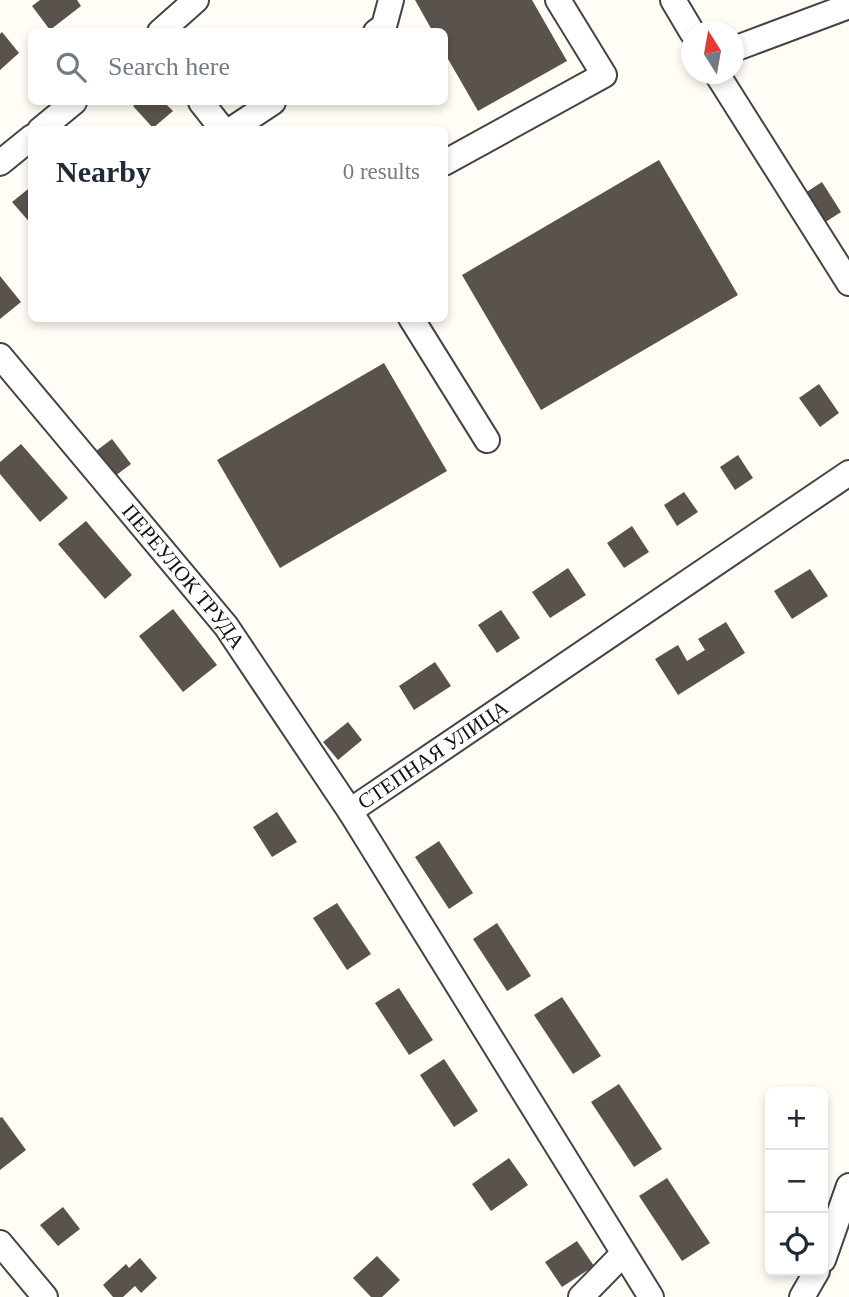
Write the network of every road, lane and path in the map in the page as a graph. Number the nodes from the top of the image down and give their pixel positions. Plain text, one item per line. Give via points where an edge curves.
1 (196, 0) edge
2 (391, 0) edge
3 (558, 0) edge
4 (673, 0) edge
5 (849, 6) edge
6 (685, 21) edge
7 (164, 28) edge
8 (381, 28) edge
9 (744, 45) edge
10 (723, 84) edge
11 (70, 105) edge
12 (203, 105) edge
13 (268, 105) edge
14 (45, 126) edge
15 (220, 126) edge
16 (237, 126) edge
17 (28, 140) edge
18 (448, 161) edge
19 (0, 163) edge
20 (849, 284) edge
21 (413, 322) edge
22 (0, 356) edge
23 (487, 440) dead end
24 (849, 473) edge
25 (350, 811) junction
26 (849, 1186) edge
27 (0, 1243) edge
28 (828, 1246) edge
29 (623, 1254) junction
30 (814, 1276) edge
31 (45, 1297) edge
32 (581, 1297) edge
33 (651, 1297) edge
34 (802, 1297) edge

1 - 7 street
2 - 8 street
3 - 18 street via 604,75
4 - 6 street
5 - 9 street
10 - 20 street
11 - 14 street
12 - 15 street
13 - 16 street
17 - 19 street
21 - 23 street
22 - 25 street, ПЕРЕУЛОК ТРУДА via 226,625
24 - 25 street, СТЕПНАЯ УЛИЦА
25 - 29 street, СТЕПНАЯ УЛИЦА
26 - 28 street
27 - 31 street
29 - 32 street
29 - 33 street, СТЕПНАЯ УЛИЦА
30 - 34 street

